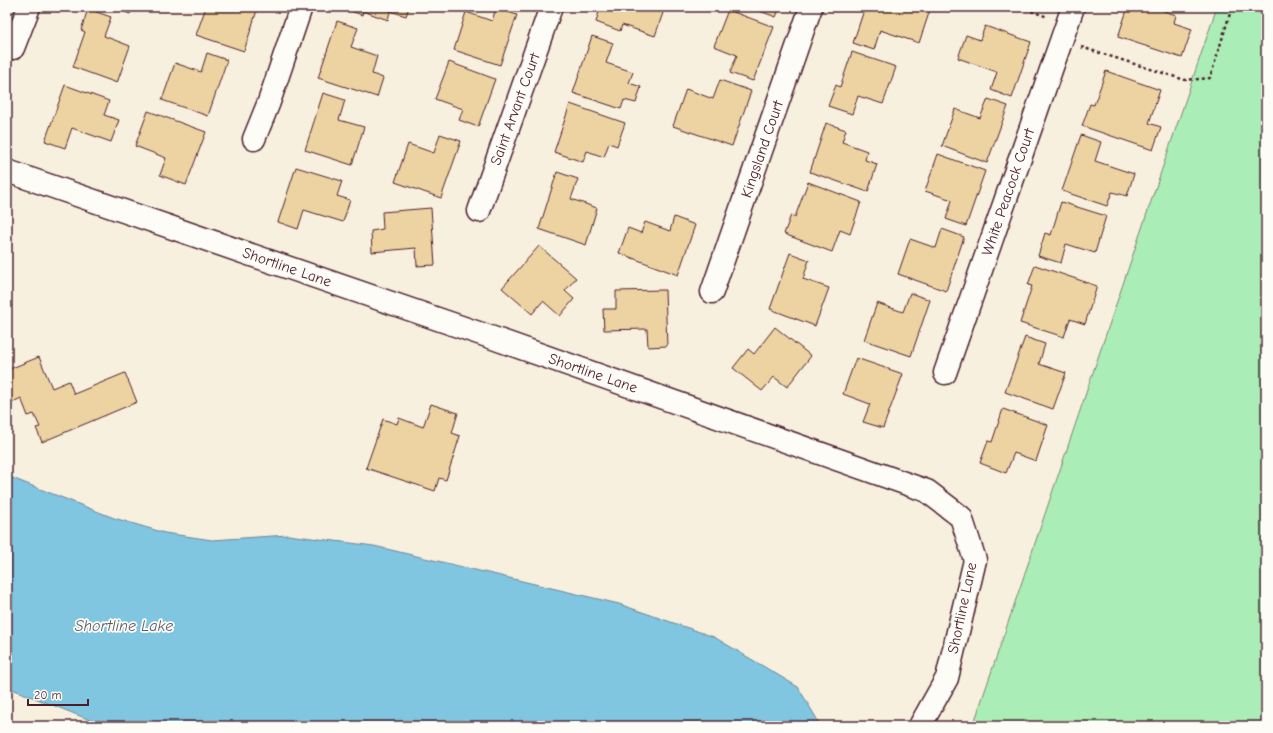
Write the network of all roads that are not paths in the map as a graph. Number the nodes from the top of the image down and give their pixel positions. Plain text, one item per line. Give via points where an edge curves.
1 (29, 7) edge
2 (301, 7) edge
3 (551, 7) edge
4 (811, 7) edge
5 (1067, 18) edge
6 (13, 48) dead end
7 (254, 139) dead end
8 (7, 171) edge
9 (479, 211) dead end
10 (712, 292) dead end
11 (945, 373) dead end
12 (920, 726) edge

1 - 6 street
2 - 7 street
3 - 9 street, Saint Arvant Court
4 - 10 street, Kingsland Court
5 - 11 street, White Peacock Court
8 - 12 street, Shortline Lane via 927,491 961,517 976,560 947,678

